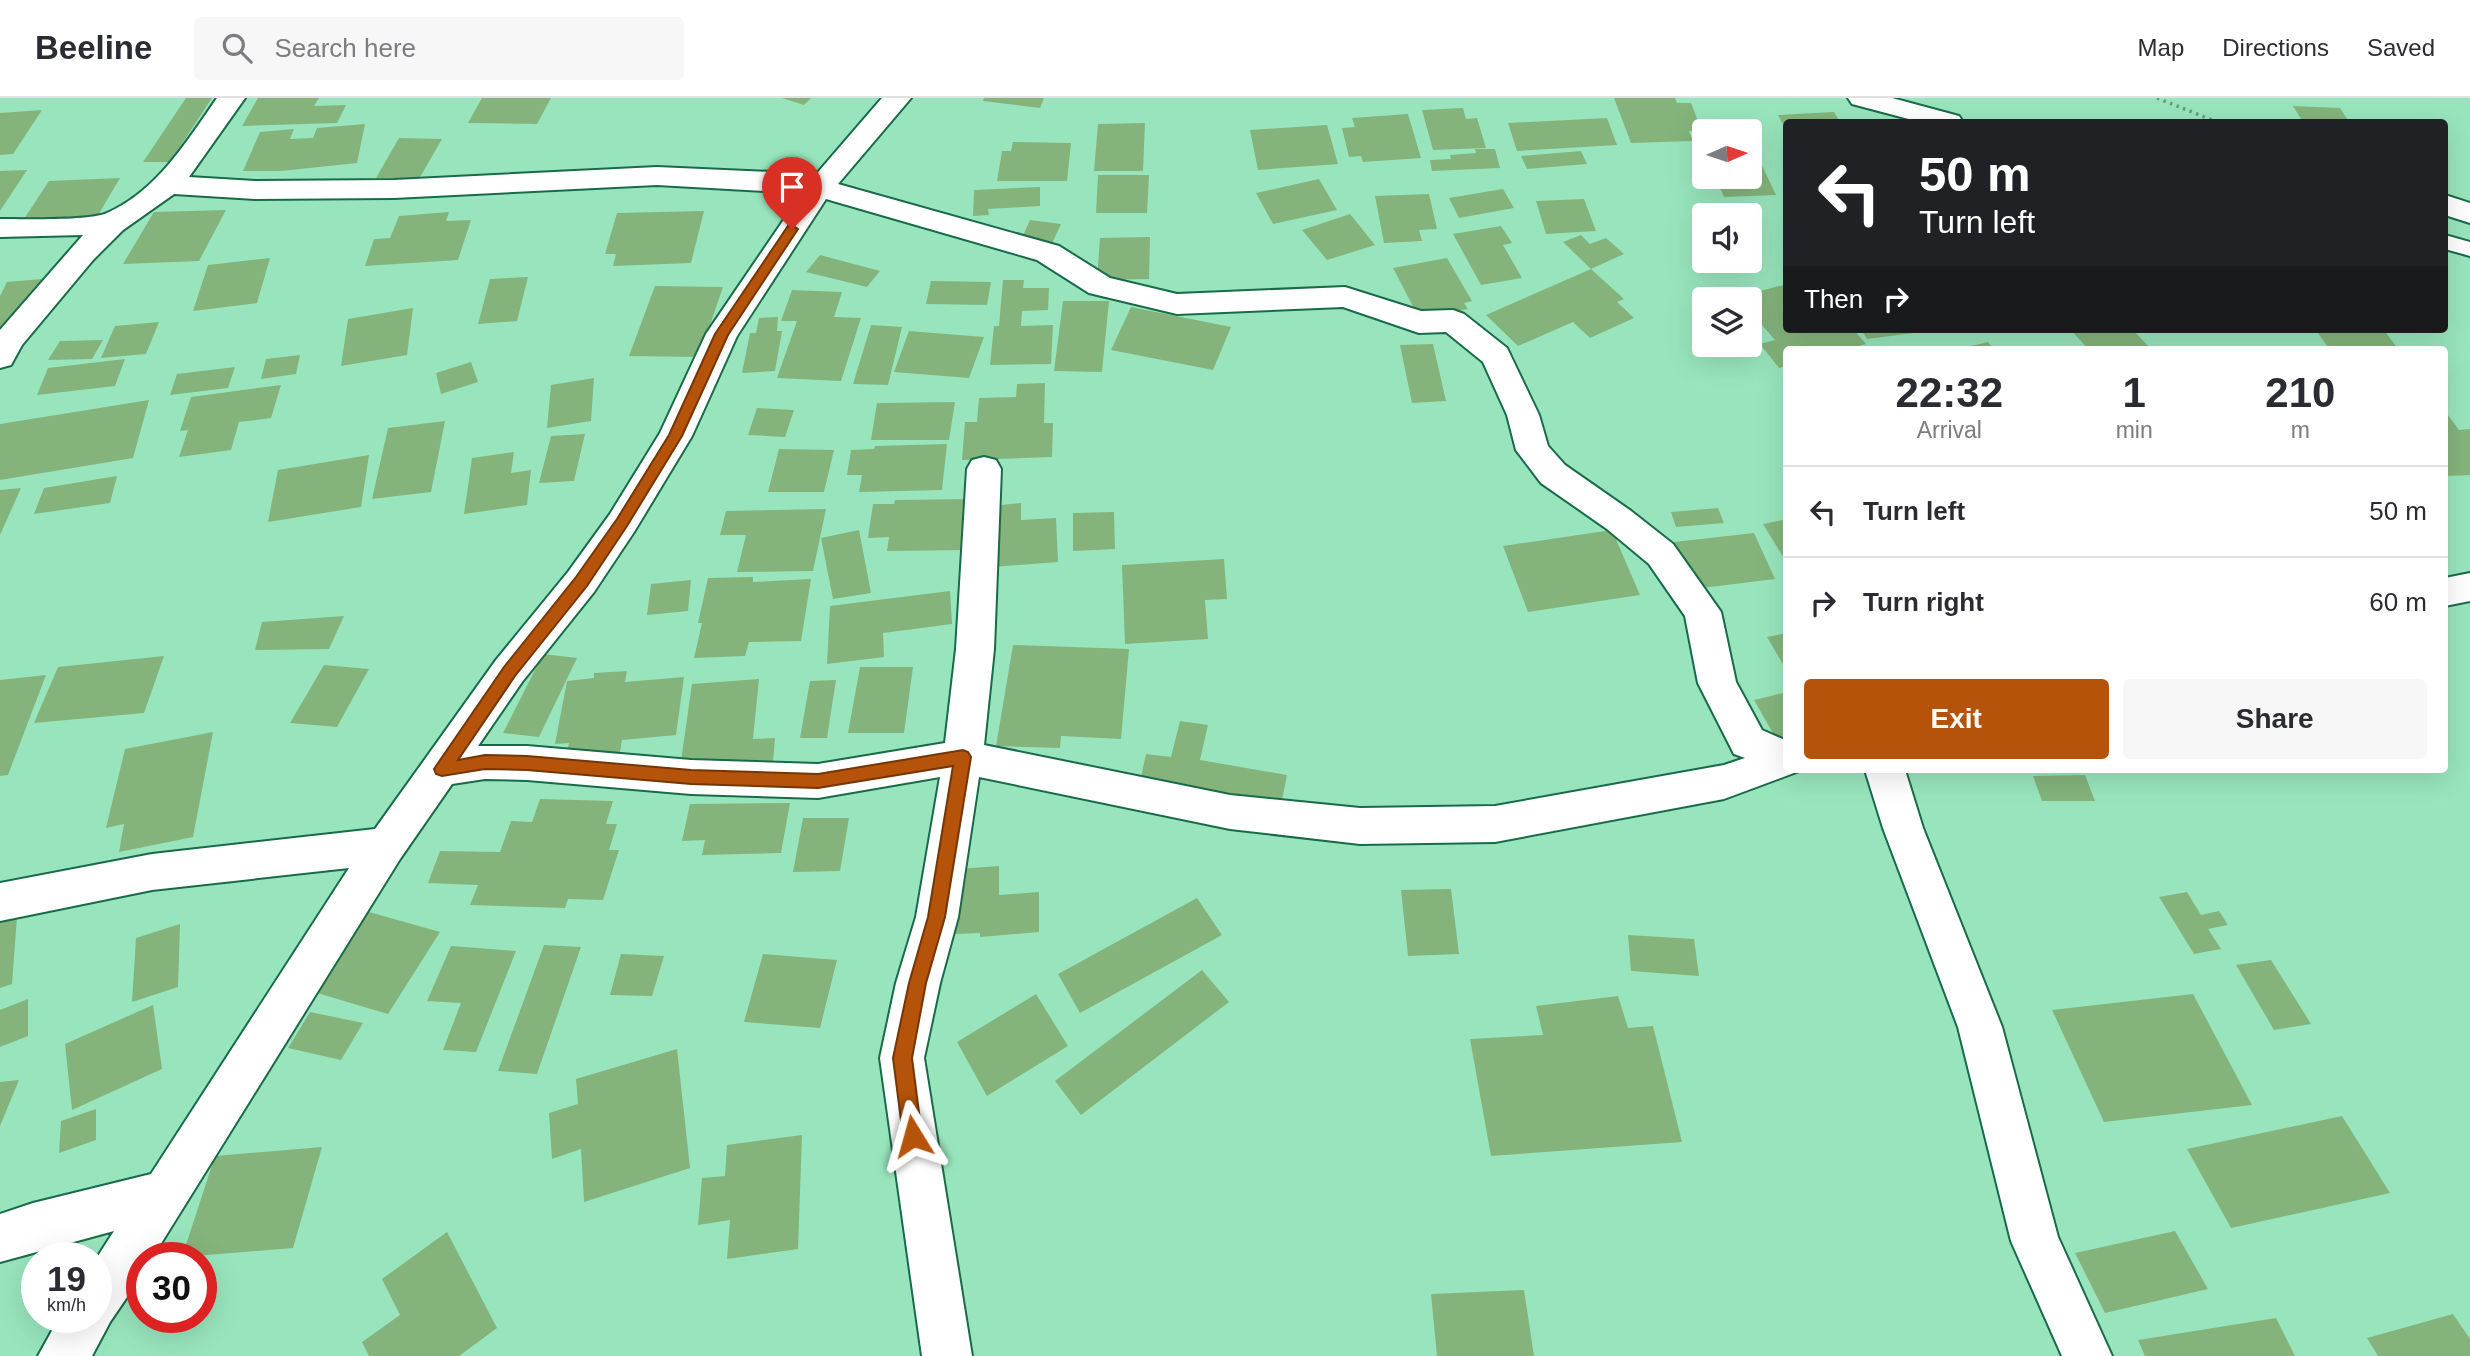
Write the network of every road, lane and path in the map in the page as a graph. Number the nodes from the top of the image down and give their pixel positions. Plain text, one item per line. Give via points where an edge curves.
1 (231, 98) edge
2 (897, 98) edge
3 (1862, 98) edge
4 (2157, 98) edge
5 (1939, 119) edge
6 (2210, 119) edge
7 (168, 185) junction
8 (820, 187) junction
9 (2448, 205) edge
10 (2470, 214) edge
11 (113, 223) junction
12 (0, 228) edge
13 (2448, 243) edge
14 (2470, 249) edge
15 (2470, 262) edge
16 (2448, 263) edge
17 (3, 347) edge
18 (984, 469) dead end
19 (2470, 587) edge
20 (2448, 591) edge
21 (963, 757) junction
22 (1783, 757) edge
23 (1783, 760) edge
24 (442, 769) junction
25 (1886, 773) edge
26 (386, 846) junction
27 (0, 902) edge
28 (163, 1195) junction
29 (0, 1238) edge
30 (112, 1277) edge
31 (78, 1333) edge
32 (63, 1356) edge
33 (947, 1356) edge
34 (2087, 1356) edge

1 - 7 street
2 - 8 street
3 - 5 street
4 - 6 path
7 - 8 street via 242,190 394,189 657,176 735,177
7 - 11 street
8 - 22 street via 1048,253 1100,286 1177,304 1345,297 1419,322 1454,321 1496,356 1523,415 1533,450 1553,474 1661,554 1703,612 1717,683 1748,742
8 - 24 street via 722,334 676,436 622,523 582,582 509,671
9 - 10 street
11 - 12 street
11 - 17 street
13 - 14 lane
15 - 16 lane
18 - 21 street via 975,649
19 - 20 street
21 - 23 street via 1230,812 1360,826 1495,824 1724,782
21 - 24 street via 818,781 691,777 527,763 485,762
21 - 33 street via 937,917 902,1058
24 - 26 street
25 - 34 street via 1980,1027 2035,1241
26 - 27 street via 152,872
26 - 28 street
28 - 29 street
28 - 30 street
31 - 32 street

